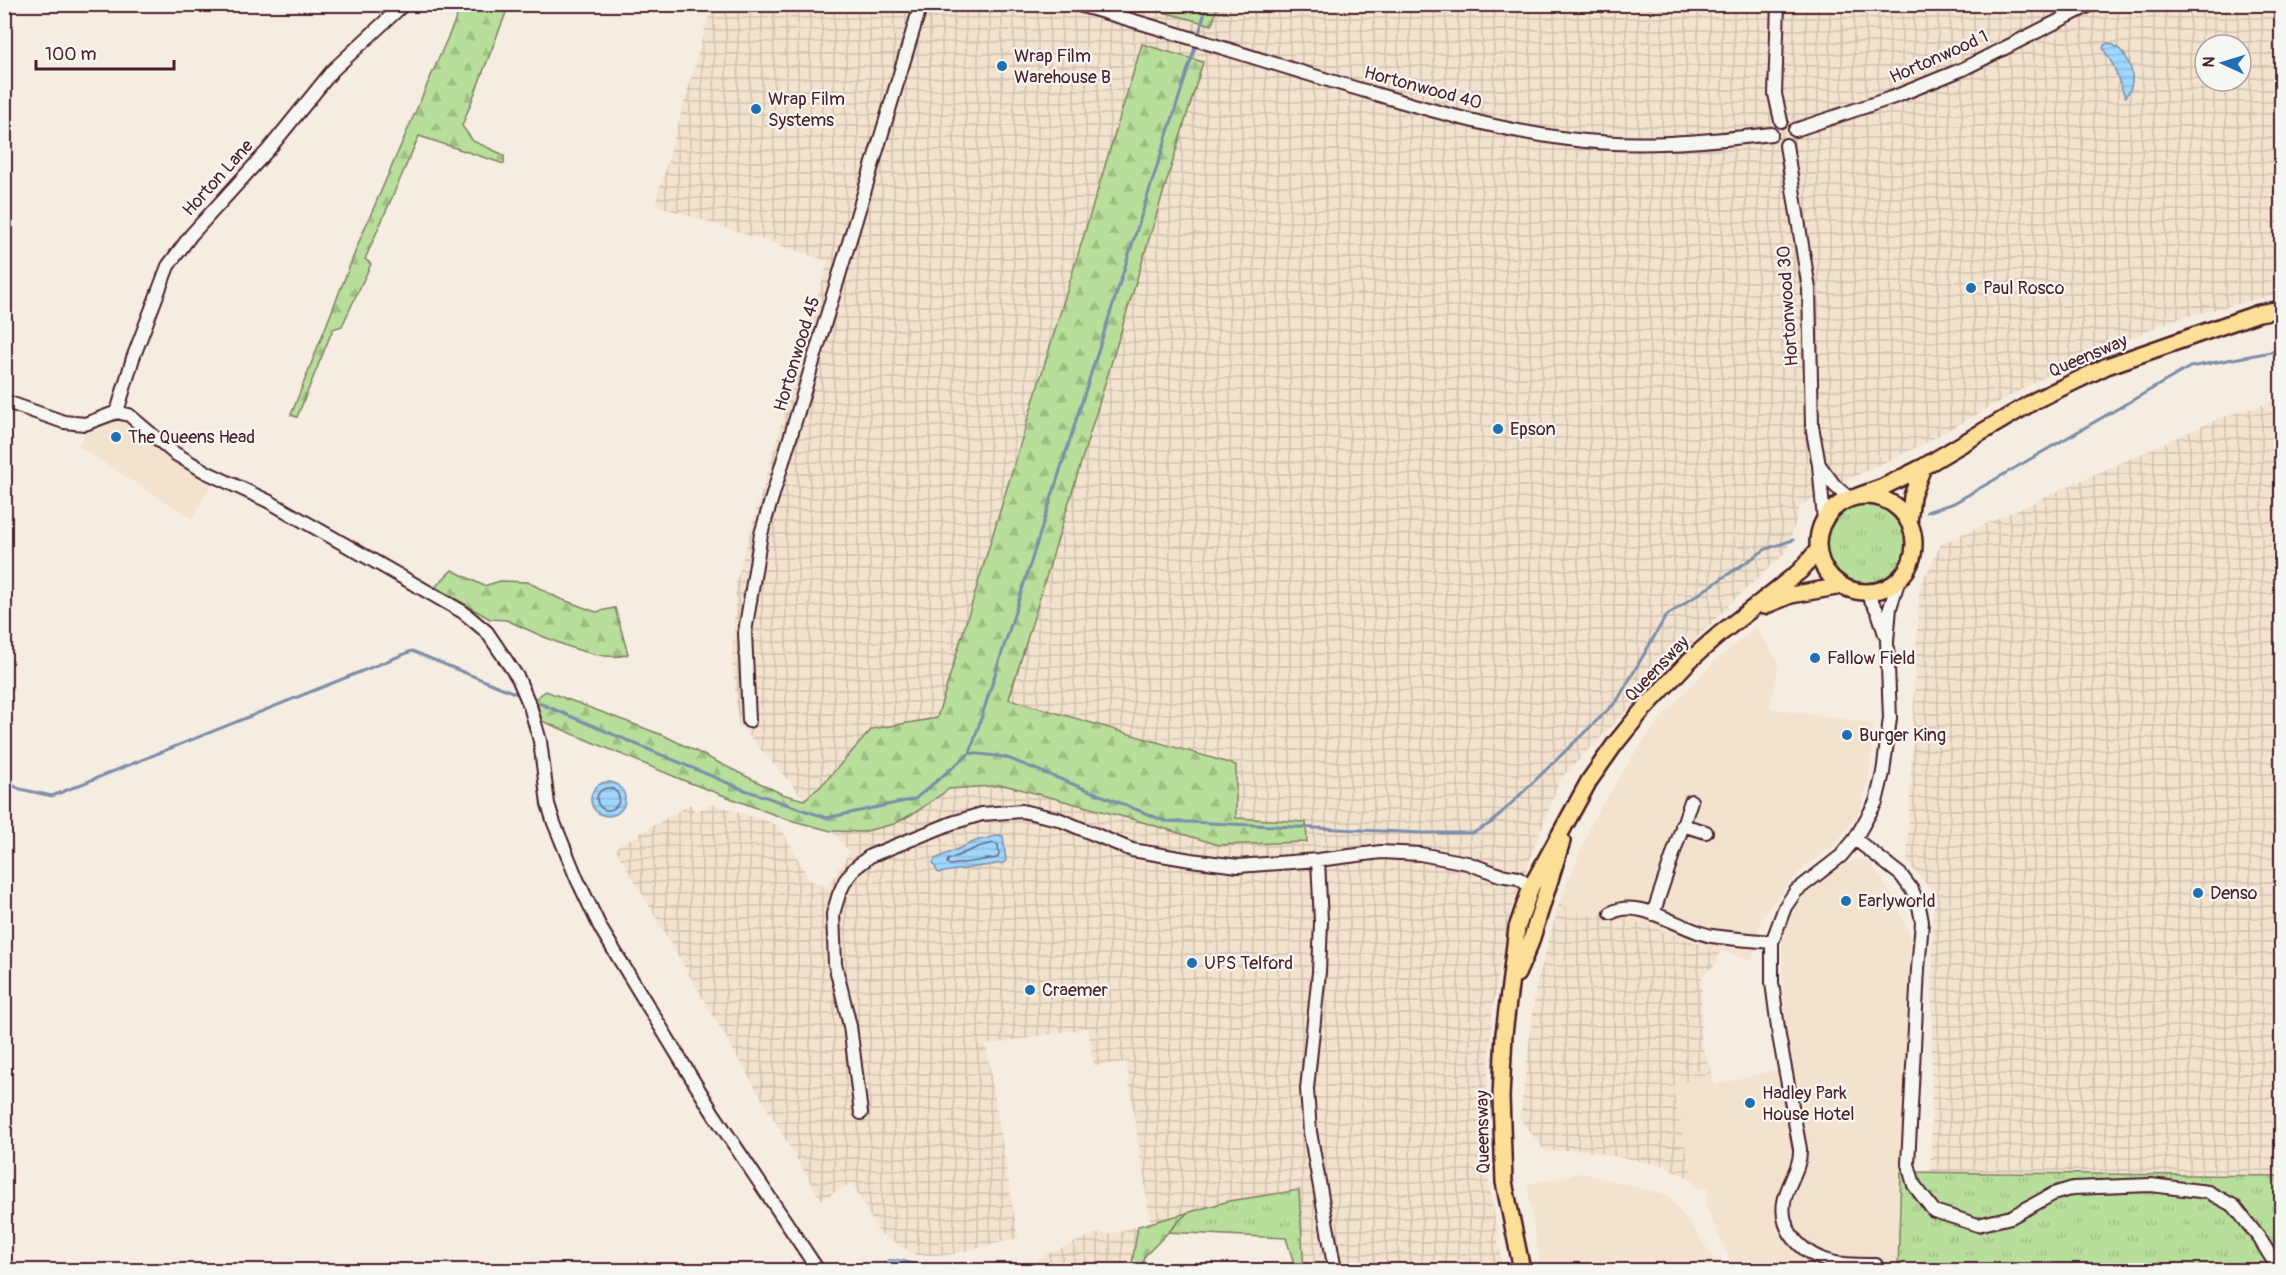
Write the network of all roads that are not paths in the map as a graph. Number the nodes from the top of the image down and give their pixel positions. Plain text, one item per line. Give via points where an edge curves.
1 (404, 4) edge
2 (921, 4) edge
3 (1075, 4) edge
4 (1778, 4) edge
5 (2092, 4) edge
6 (1781, 121) junction
7 (1795, 130) junction
8 (1771, 134) junction
9 (1786, 145) junction
10 (2282, 309) edge
11 (4, 401) edge
12 (117, 412) junction
13 (1819, 465) junction
14 (1923, 467) junction
15 (1854, 497) junction
16 (1824, 520) junction
17 (1909, 523) junction
18 (1818, 550) junction
19 (1899, 579) junction
20 (1842, 586) junction
21 (1866, 592) junction
22 (1746, 614) junction
23 (1887, 641) junction
24 (749, 721) dead end
25 (1691, 801) dead end
26 (1568, 820) junction
27 (1682, 825) junction
28 (1706, 832) dead end
29 (1855, 839) junction
30 (1318, 860) junction
31 (1531, 887) junction
32 (1546, 893) junction
33 (1611, 913) dead end
34 (1653, 915) junction
35 (1772, 942) junction
36 (1510, 991) junction
37 (861, 1113) dead end
38 (1876, 1265) dead end
39 (818, 1270) edge
40 (1335, 1270) edge
41 (1522, 1270) edge
42 (2279, 1270) edge

1 - 12 street, Horton Lane via 333,70 168,266
2 - 24 street, Hortonwood 45 via 761,534 745,632
3 - 8 street, Hortonwood 40 via 1509,129 1641,145
4 - 6 street via 1775,94
5 - 7 street, Hortonwood 1 via 1963,69
6 - 7 street
6 - 8 street
7 - 9 street
8 - 9 street via 1778,144
9 - 13 street, Hortonwood 30 via 1809,289 1812,426
10 - 14 main road, Queensway via 2259,313 2107,366 2036,400
11 - 12 street via 63,422 84,424
12 - 39 street via 129,415 174,453 206,472 268,501 463,612 493,639 518,678 530,706 554,823 601,929 713,1113
13 - 15 street, Hortonwood 30 via 1835,486
13 - 16 street, Hortonwood 30
14 - 15 main road, Queensway
14 - 17 main road via 1912,496
15 - 16 main road via 1839,504
15 - 17 main road via 1878,497 1896,507
16 - 18 main road
17 - 19 main road via 1912,556
18 - 20 main road via 1830,577
18 - 22 main road, Queensway via 1800,571
19 - 21 main road via 1878,591
19 - 23 street via 1891,603
20 - 21 main road
20 - 22 main road, Queensway via 1791,595
21 - 23 street via 1878,612
22 - 26 main road, Queensway via 1690,660 1641,712 1589,781
23 - 29 street via 1890,718 1883,773 1876,802
25 - 27 street
26 - 31 main road, Queensway
26 - 32 main road, Queensway
27 - 28 street
27 - 34 street
29 - 35 street via 1841,856 1796,891 1785,907
29 - 42 street via 1900,875 1919,906 1922,922 1908,1164 1914,1185 1934,1211 1978,1225 2011,1217 2053,1194 2073,1188 2151,1185 2208,1191 2234,1206
30 - 31 street via 1381,852 1420,854 1467,863 1500,875 1515,886
30 - 37 street via 1238,866 1191,860 1132,850 1058,819 1022,811 982,814 870,855 845,881 832,929
30 - 40 street via 1319,972 1306,1089
31 - 32 main road
31 - 36 main road, Queensway via 1518,928
32 - 36 main road, Queensway
33 - 34 street via 1624,907
34 - 35 street via 1711,936
35 - 38 street via 1779,1036 1800,1149 1784,1202 1786,1224 1794,1240 1814,1256 1837,1263
36 - 41 main road, Queensway via 1504,1034 1501,1135 1507,1200

